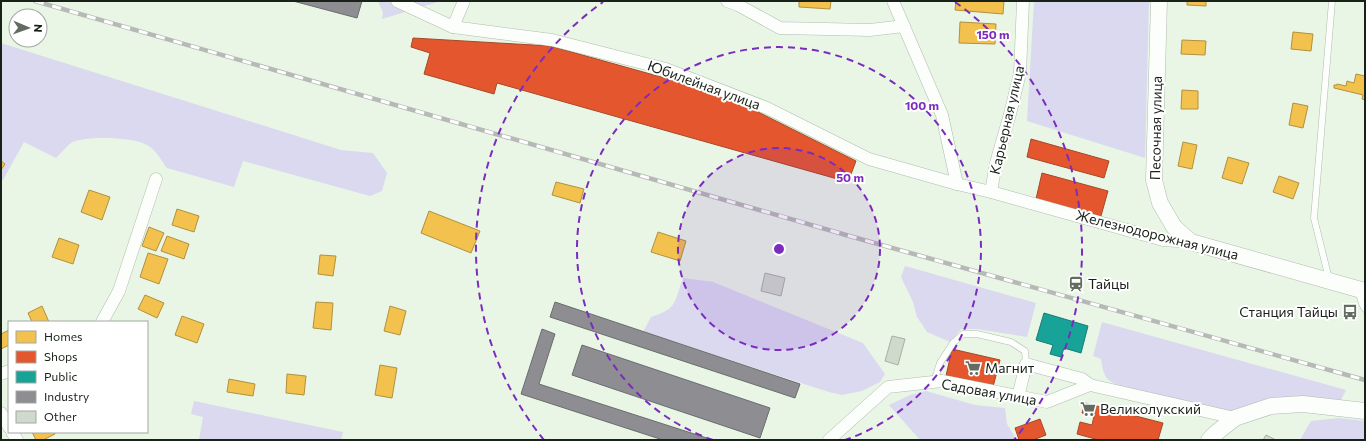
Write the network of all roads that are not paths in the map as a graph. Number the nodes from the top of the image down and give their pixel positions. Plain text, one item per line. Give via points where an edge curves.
1 (397, 1) edge
2 (464, 1) edge
3 (727, 1) edge
4 (893, 1) edge
5 (1023, 1) edge
6 (1159, 1) edge
7 (1332, 1) edge
8 (904, 26) junction
9 (453, 27) junction
10 (156, 179) dead end
11 (957, 184) junction
12 (991, 192) junction
13 (1191, 242) junction
14 (1329, 280) junction
15 (1361, 290) edge
16 (1365, 309) edge
17 (103, 321) edge
18 (1026, 364) junction
19 (934, 382) junction
20 (1090, 385) junction
21 (1018, 397) junction
22 (1365, 411) edge
23 (1, 413) edge
24 (1235, 418) junction
25 (8, 425) edge
26 (829, 440) edge
27 (1209, 440) edge

1 - 9 street, Юбилейная улица
2 - 9 street
3 - 8 street via 780,28 870,30
4 - 8 street
5 - 12 street, Карьерная улица via 1020,74 996,163
6 - 13 street, Песочная улица via 1154,180 1160,203 1174,228
7 - 14 lane via 1314,218
8 - 11 street via 942,115
9 - 11 street, Юбилейная улица via 552,40 666,68 767,108 869,159
10 - 17 street via 119,290
11 - 12 street, Железнодорожная улица
12 - 13 street, Железнодорожная улица via 1163,240
13 - 14 street, Железнодорожная улица
14 - 15 street, Железнодорожная улица
15 - 16 lane
18 - 19 lane via 1025,351 1012,342 977,334 964,334 940,363
18 - 20 street via 1082,379
18 - 21 street
19 - 21 street, Садовая улица via 942,381
19 - 26 street, Садовая улица via 888,386
20 - 21 street, Садовая улица via 1047,402
20 - 24 street
22 - 24 street via 1303,404 1271,406
23 - 25 street
24 - 27 street

